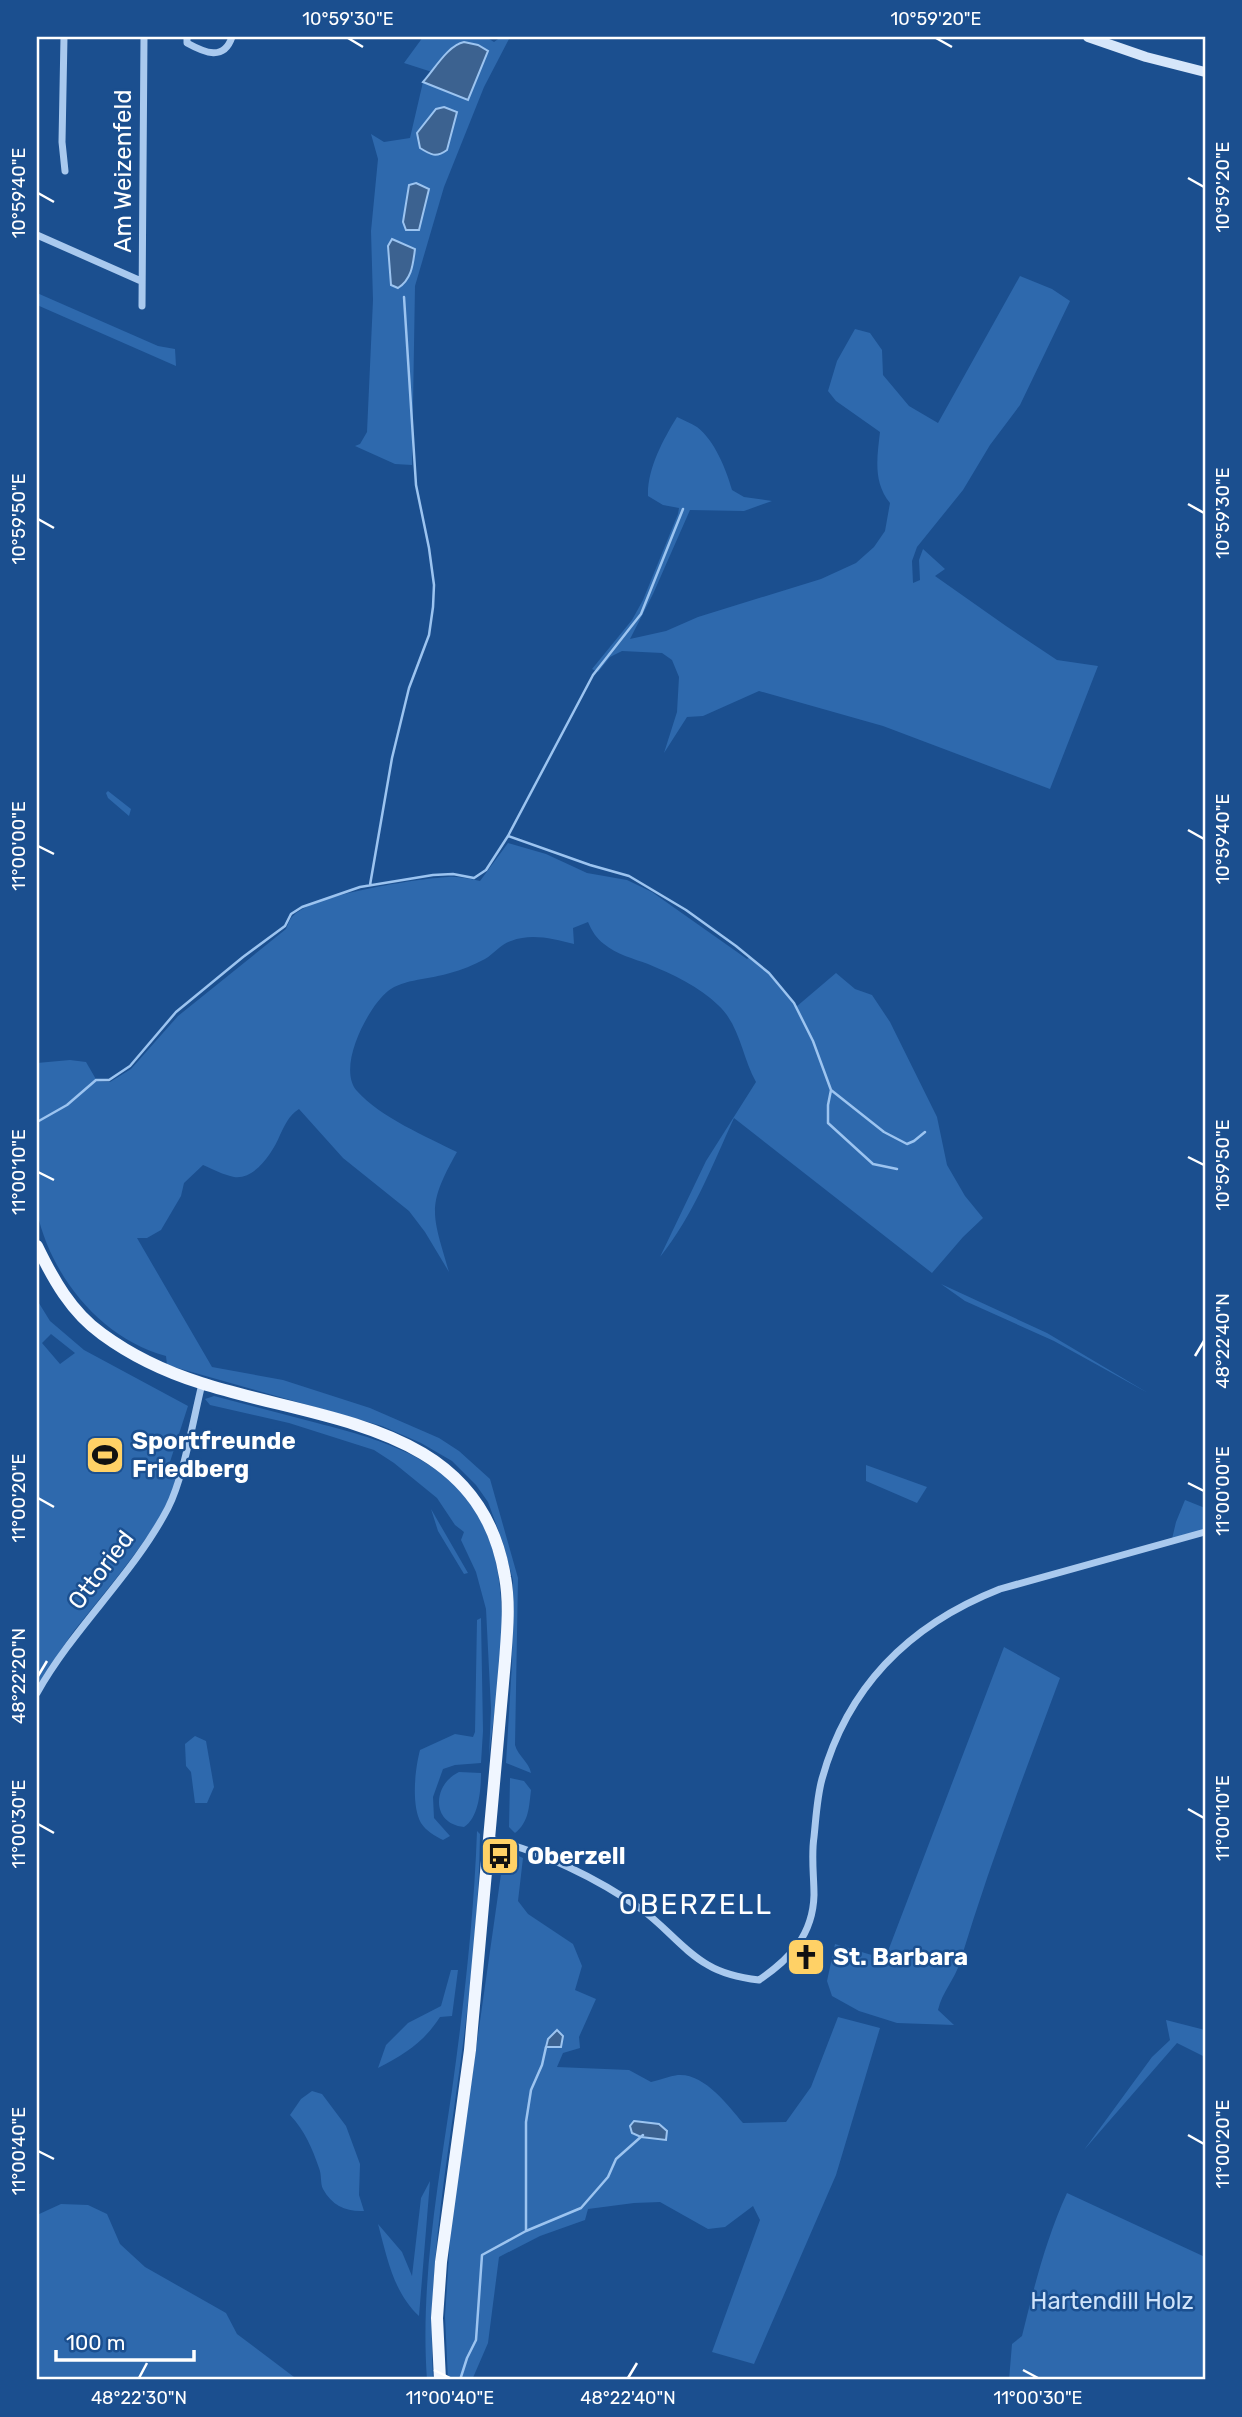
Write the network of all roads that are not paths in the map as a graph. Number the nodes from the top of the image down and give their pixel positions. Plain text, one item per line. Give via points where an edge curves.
1 (64, 37) edge
2 (144, 37) edge
3 (232, 37) edge
4 (1088, 37) edge
5 (187, 40) edge
6 (1205, 72) edge
7 (65, 171) dead end
8 (37, 235) edge
9 (141, 281) junction
10 (142, 306) dead end
11 (37, 1246) edge
12 (202, 1384) junction
13 (1205, 1532) edge
14 (37, 1692) edge
15 (490, 1839) junction
16 (440, 2380) edge

1 - 7 street
2 - 9 street, Am Weizenfeld
3 - 5 street via 224,51 214,53 198,50
4 - 6 main road
8 - 9 street
9 - 10 street, Am Weizenfeld
11 - 12 main road via 56,1284 100,1333 141,1358
12 - 14 street, Ottoried via 169,1505
12 - 15 main road via 375,1431 413,1446 463,1485 482,1510 498,1543 508,1620
13 - 15 street via 1000,1588 945,1614 882,1666 848,1717 822,1780 809,1924 790,1957 759,1980 706,1965 643,1911 600,1884 520,1847
15 - 16 main road via 470,2050 441,2262 437,2318

